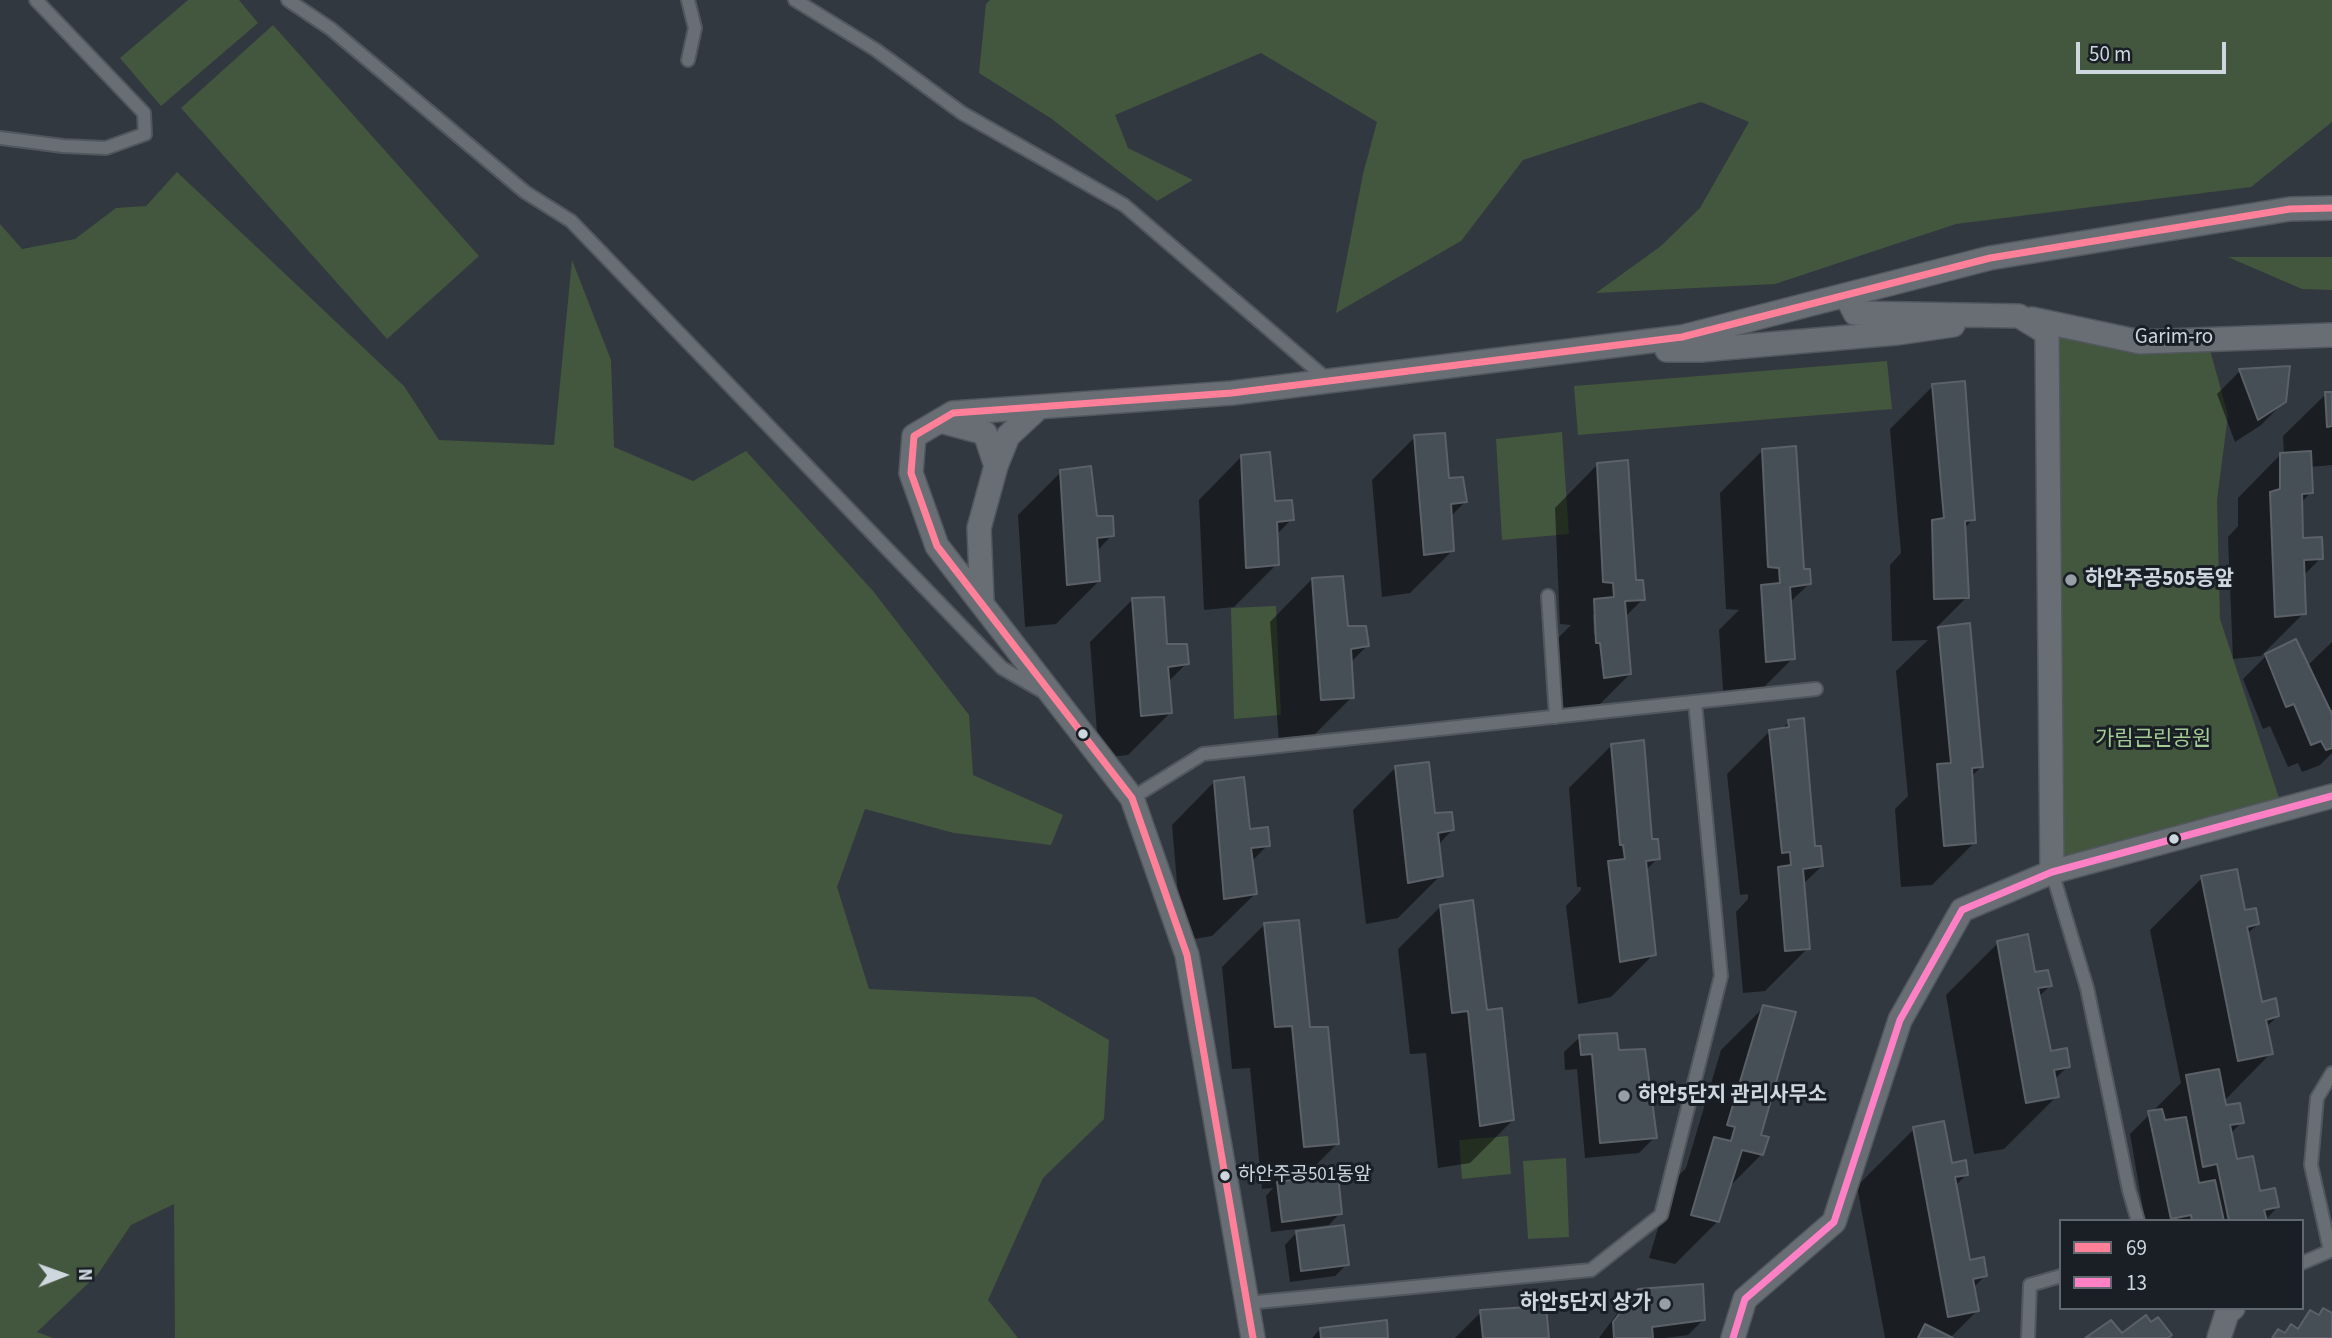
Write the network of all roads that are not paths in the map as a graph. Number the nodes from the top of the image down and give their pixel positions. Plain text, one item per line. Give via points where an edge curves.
1 (36, 0) edge
2 (288, 0) edge
3 (688, 0) edge
4 (795, 0) edge
5 (688, 61) dead end
6 (0, 138) edge
7 (2332, 208) edge
8 (1846, 295) junction
9 (2019, 316) junction
10 (2332, 335) edge
11 (1587, 349) junction
12 (1329, 381) junction
13 (1037, 409) junction
14 (940, 421) junction
15 (996, 466) junction
16 (1548, 596) dead end
17 (982, 601) junction
18 (1816, 689) dead end
19 (1058, 700) junction
20 (1695, 702) junction
21 (1556, 717) junction
22 (2332, 796) edge
23 (1132, 798) junction
24 (2052, 872) junction
25 (2332, 1073) edge
26 (2137, 1219) edge
27 (2331, 1250) edge
28 (2304, 1262) edge
29 (2059, 1277) edge
30 (1247, 1303) junction
31 (2227, 1310) edge
32 (1253, 1338) edge
33 (1733, 1338) edge
34 (2028, 1338) edge
35 (2219, 1338) edge

1 - 6 lane via 144,113 145,134 106,148
2 - 19 lane via 331,29 525,192 571,221 1002,668
3 - 5 lane via 695,28
4 - 12 lane via 876,50 962,113 1124,205
7 - 8 street via 2290,209 1990,258
8 - 9 street via 1855,313
8 - 11 street via 1682,337
9 - 10 street, Garim-ro via 2140,342
9 - 11 street via 1897,333 1700,350
9 - 24 street via 2047,333
11 - 12 street
12 - 13 street
13 - 14 street via 953,413
13 - 15 street via 1008,436
14 - 15 street via 985,433
14 - 17 street via 914,436 911,473 937,546
15 - 17 street via 979,528
16 - 21 lane
17 - 19 street
18 - 20 lane
19 - 23 street
20 - 21 lane
20 - 30 lane via 1721,976 1661,1215 1591,1270
21 - 23 lane via 1203,754
22 - 24 street
23 - 30 street via 1187,955
24 - 26 lane via 2087,988
24 - 33 street via 1962,910 1900,1020 1834,1222 1745,1299
25 - 27 lane via 2317,1098 2311,1165
27 - 28 lane
29 - 34 lane via 2029,1285
30 - 32 street
31 - 35 street

